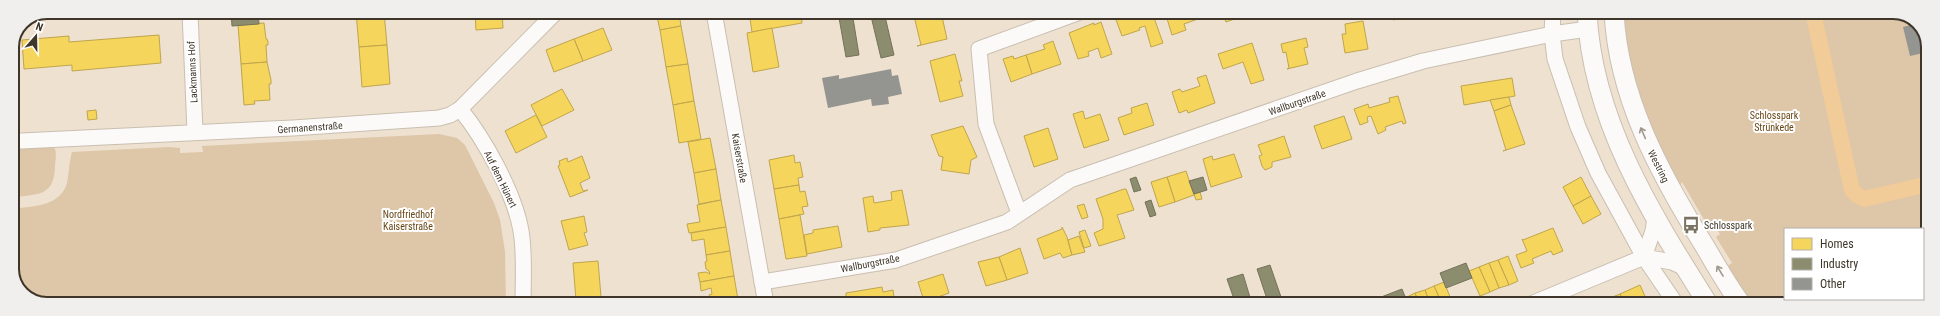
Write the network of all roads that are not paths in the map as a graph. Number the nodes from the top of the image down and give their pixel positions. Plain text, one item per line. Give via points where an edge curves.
1 (190, 19) edge
2 (549, 19) edge
3 (715, 19) edge
4 (1061, 19) edge
5 (1553, 19) edge
6 (1615, 19) edge
7 (1587, 21) edge
8 (1552, 34) junction
9 (460, 109) junction
10 (195, 132) junction
11 (21, 141) dead end
12 (1019, 213) junction
13 (1655, 218) junction
14 (1644, 257) junction
15 (1685, 268) junction
16 (762, 282) junction
17 (523, 297) edge
18 (765, 297) edge
19 (1548, 297) edge
20 (1671, 297) edge
21 (1704, 297) edge
22 (1737, 297) edge

1 - 10 street, Lackmanns Hof
2 - 9 street, Germanenstraße
3 - 16 street, Kaiserstraße
4 - 12 street via 979,49 986,124
5 - 8 street
22 -> 6 main road, Westring via 1680,206 1644,136 1624,72
7 - 8 street, Wallburgstraße
7 - 13 main road via 1601,93 1615,136
8 - 12 street, Wallburgstraße via 1423,61 1357,81 1070,180
8 - 14 street via 1555,59 1578,127 1598,173
9 - 10 street, Germanenstraße via 439,118
9 - 17 street, Auf dem Hünert via 474,125 509,191 516,210 523,248
10 - 11 street, Germanenstraße
12 - 16 street, Wallburgstraße via 1007,222 896,260
13 - 14 street
13 - 15 main road
14 - 15 street via 1672,262
14 - 19 street
14 - 20 street
15 - 21 main road
16 - 18 street, Kaiserstraße

